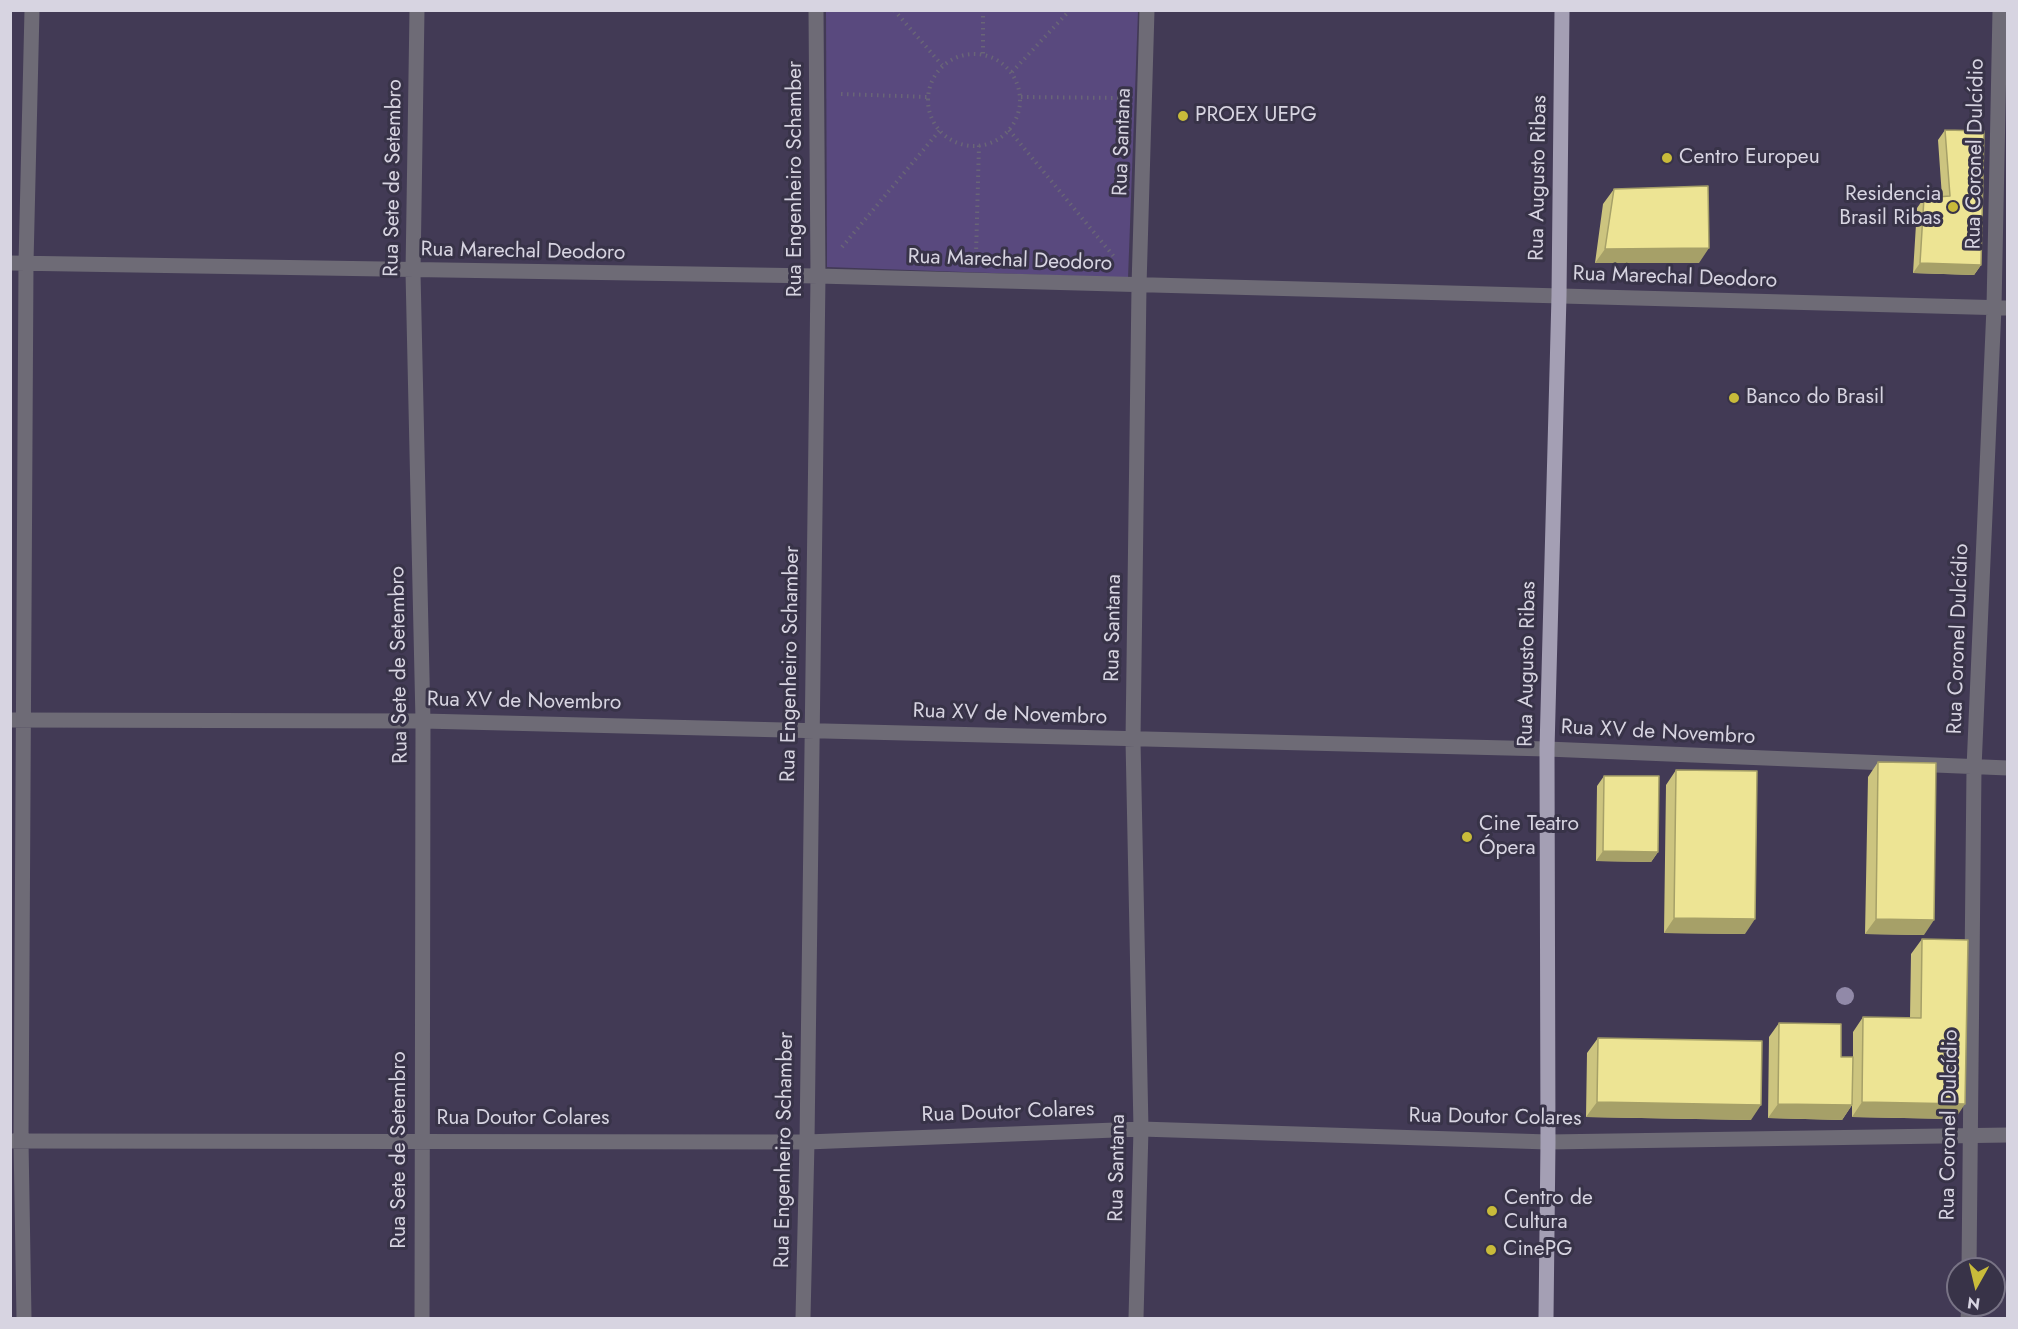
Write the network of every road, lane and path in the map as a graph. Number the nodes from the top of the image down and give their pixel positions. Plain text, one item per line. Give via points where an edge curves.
1 (32, 10) edge
2 (417, 10) edge
3 (816, 10) edge
4 (894, 10) edge
5 (983, 10) edge
6 (1070, 10) edge
7 (1148, 10) edge
8 (1562, 10) edge
9 (2000, 10) edge
10 (983, 54) junction
11 (942, 65) junction
12 (1012, 72) junction
13 (818, 93) junction
14 (928, 97) junction
15 (1021, 97) junction
16 (1146, 99) junction
17 (940, 130) junction
18 (1009, 130) junction
19 (979, 145) junction
20 (18, 263) edge
21 (413, 272) junction
22 (818, 276) junction
23 (976, 280) junction
24 (1139, 286) junction
25 (1559, 296) junction
26 (2001, 307) edge
27 (18, 720) edge
28 (423, 721) junction
29 (810, 731) junction
30 (1133, 740) junction
31 (1547, 749) junction
32 (1974, 768) junction
33 (2007, 768) edge
34 (1141, 1129) junction
35 (1971, 1135) junction
36 (2007, 1135) edge
37 (420, 1140) junction
38 (16, 1141) edge
39 (807, 1142) junction
40 (1548, 1142) junction
41 (1969, 1257) edge
42 (24, 1318) edge
43 (422, 1318) edge
44 (802, 1318) edge
45 (1136, 1318) edge
46 (1546, 1318) edge

1 - 20 street
2 - 21 street, Rua Sete de Setembro
3 - 13 street, Rua Engenheiro Schamber
4 - 11 path
5 - 10 path
6 - 12 path
7 - 16 street, Rua Santana
8 - 25 main road, Rua Augusto Ribas
9 - 26 street, Rua Coronel Dulcídio
10 - 11 path via 961,55
10 - 12 path
11 - 14 path via 932,80
12 - 15 path
13 - 14 path
13 - 22 street, Rua Engenheiro Schamber
14 - 17 path via 930,115
15 - 16 path
15 - 18 path via 1018,115
16 - 24 street, Rua Santana
17 - 19 path via 957,142
17 - 22 path
18 - 19 path
18 - 24 path
19 - 23 path
20 - 21 street, Rua Marechal Deodoro
20 - 27 street
21 - 22 street, Rua Marechal Deodoro
21 - 28 street, Rua Sete de Setembro
22 - 23 street, Rua Marechal Deodoro
22 - 29 street, Rua Engenheiro Schamber
23 - 24 street, Rua Marechal Deodoro
24 - 25 street, Rua Marechal Deodoro
24 - 30 street, Rua Santana
25 - 26 street, Rua Marechal Deodoro
25 - 31 main road, Rua Augusto Ribas
26 - 32 street, Rua Coronel Dulcídio
27 - 28 street, Rua XV de Novembro
27 - 38 street
28 - 29 street, Rua XV de Novembro
28 - 37 street, Rua Sete de Setembro
29 - 30 street, Rua XV de Novembro
29 - 39 street, Rua Engenheiro Schamber
30 - 31 street, Rua XV de Novembro
30 - 34 street, Rua Santana
31 - 32 street, Rua XV de Novembro
31 - 40 main road, Rua Augusto Ribas
32 - 33 street, Rua XV de Novembro
32 - 35 street, Rua Coronel Dulcídio
34 - 39 street, Rua Doutor Colares
34 - 40 street, Rua Doutor Colares
34 - 45 street, Rua Santana
35 - 36 street, Rua Doutor Colares
35 - 40 street, Rua Doutor Colares
35 - 41 street, Rua Coronel Dulcídio
37 - 38 street, Rua Doutor Colares
37 - 39 street, Rua Doutor Colares
37 - 43 street, Rua Sete de Setembro
38 - 42 street
39 - 44 street, Rua Engenheiro Schamber
40 - 46 main road, Rua Augusto Ribas

